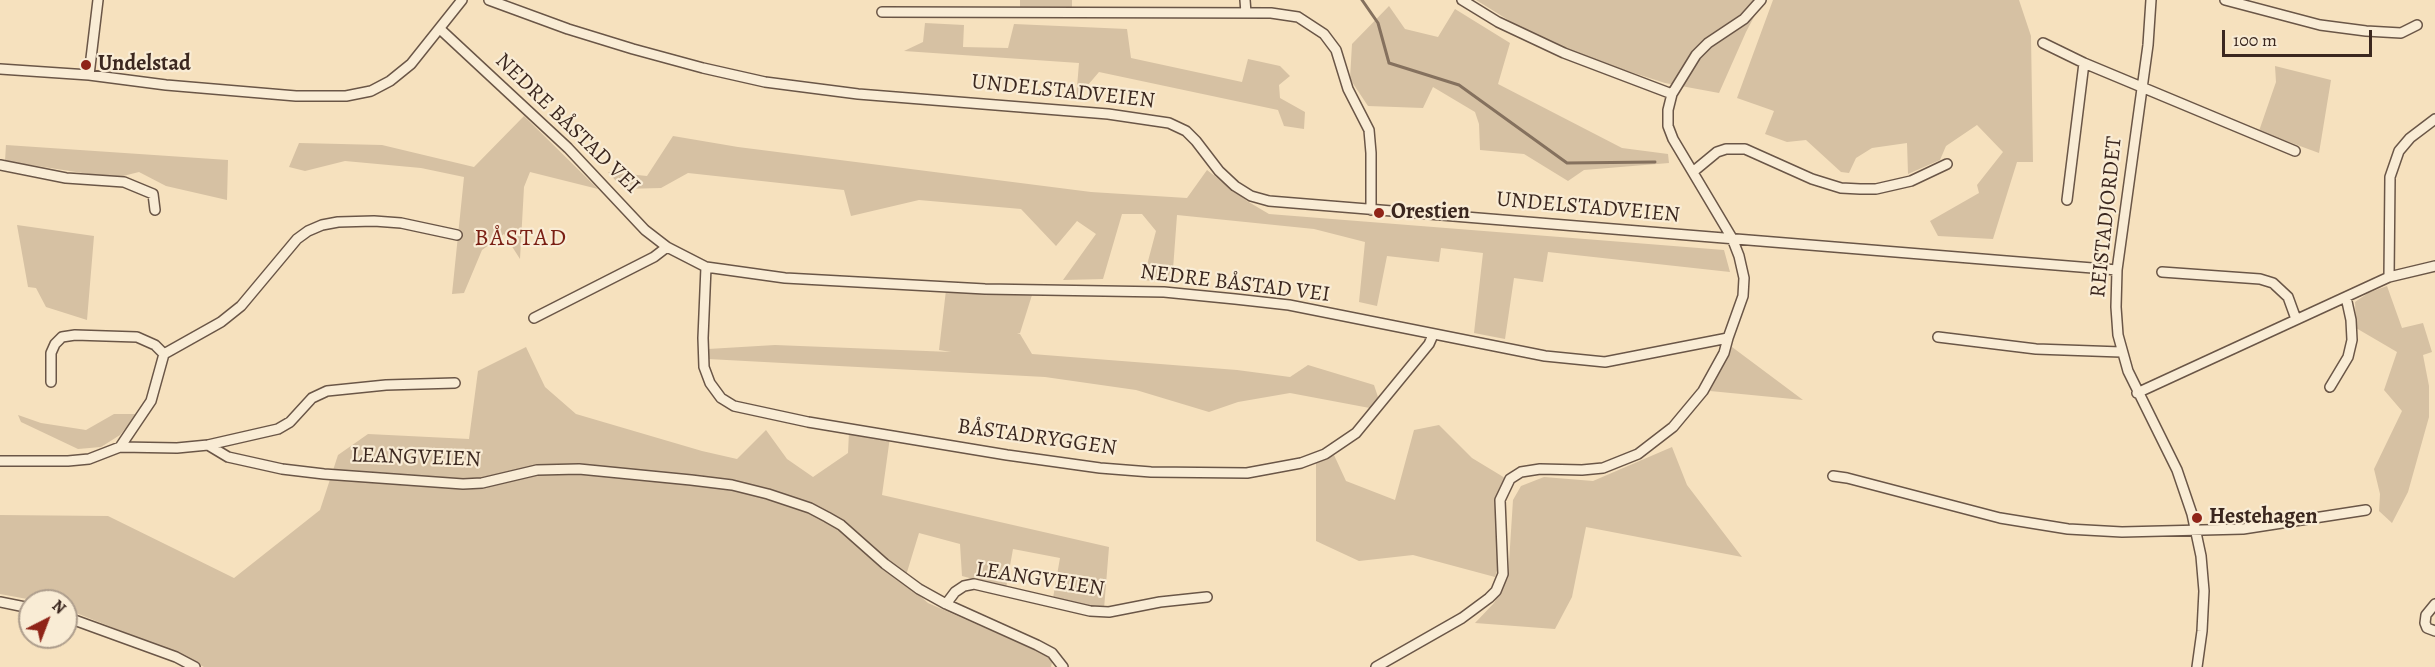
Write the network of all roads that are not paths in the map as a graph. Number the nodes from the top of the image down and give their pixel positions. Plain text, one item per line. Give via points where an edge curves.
1 (98, 0) edge
2 (462, 0) edge
3 (489, 0) edge
4 (1245, 0) edge
5 (1462, 0) edge
6 (1761, 0) edge
7 (2151, 0) edge
8 (2225, 0) edge
9 (882, 12) dead end
10 (1246, 13) junction
11 (2417, 25) dead end
12 (440, 29) junction
13 (2043, 44) dead end
14 (2084, 63) junction
15 (0, 69) edge
16 (89, 75) junction
17 (2141, 86) junction
18 (1672, 94) junction
19 (2435, 119) edge
20 (2295, 151) dead end
21 (1947, 164) dead end
22 (0, 165) edge
23 (1694, 171) junction
24 (2067, 200) dead end
25 (155, 210) dead end
26 (1371, 210) junction
27 (457, 235) dead end
28 (1732, 238) junction
29 (667, 247) junction
30 (2435, 266) edge
31 (706, 267) junction
32 (2117, 270) junction
33 (2162, 272) dead end
34 (2389, 278) junction
35 (2346, 297) junction
36 (534, 318) dead end
37 (2296, 319) junction
38 (1433, 335) junction
39 (1938, 337) dead end
40 (1728, 338) junction
41 (2121, 352) junction
42 (164, 354) junction
43 (51, 382) dead end
44 (455, 383) dead end
45 (2330, 387) dead end
46 (2138, 393) junction
47 (208, 445) junction
48 (120, 447) junction
49 (0, 461) edge
50 (1833, 476) dead end
51 (2366, 510) dead end
52 (2196, 532) junction
53 (1207, 597) dead end
54 (0, 603) edge
55 (946, 604) junction
56 (2435, 604) edge
57 (18, 606) edge
58 (78, 621) edge
59 (2435, 632) edge
60 (195, 667) edge
61 (1063, 667) edge
62 (1376, 667) edge
63 (2196, 667) edge

1 - 16 street
2 - 12 street
3 - 26 street, UNDELSTADVEIEN via 633,49 765,82 858,94 1129,116 1168,123 1186,131 1219,171 1251,196 1293,204
4 - 10 street
5 - 18 street via 1564,53
6 - 18 street via 1744,19 1696,55
7 - 17 street, REISTADJORDET
8 - 11 street via 2320,25 2366,31 2401,33
9 - 10 street
10 - 26 street via 1298,17 1324,34 1336,50 1348,89 1369,130
12 - 16 street via 411,64 390,81 371,92 346,96 296,96
12 - 29 street, NEDRE BÅSTAD VEI
13 - 14 street
14 - 17 street
14 - 24 street, REISTADJORDET
15 - 16 street
17 - 20 street
17 - 32 street, REISTADJORDET
18 - 23 street via 1668,126
19 - 34 street via 2399,151 2390,177
21 - 23 street via 1911,181 1876,189 1841,188 1745,149 1717,152
22 - 25 street via 66,178 124,182 153,195
23 - 28 street
26 - 28 street, UNDELSTADVEIEN
27 - 42 street via 374,221 322,225 297,239 235,311
28 - 32 street, UNDELSTADVEIEN
28 - 40 street via 1744,278 1743,296
29 - 31 street, NEDRE BÅSTAD VEI
29 - 36 street
30 - 34 street
31 - 38 street, NEDRE BÅSTAD VEI via 809,279 985,289 1164,292 1289,305
31 - 38 street, BÅSTADRYGGEN via 704,367 721,398 735,406 819,424 1100,468 1247,473 1301,463 1356,433
32 - 41 street, REISTADJORDET
33 - 37 street via 2273,283 2288,297
34 - 35 street
35 - 37 street
35 - 45 street via 2352,340 2348,357
37 - 46 street
38 - 40 street, NEDRE BÅSTAD VEI via 1545,356 1605,362
39 - 41 street via 2036,349
40 - 62 street via 1703,391 1673,427 1638,454 1603,468 1540,469 1521,472 1510,479 1500,500 1503,574 1496,591 1462,618
41 - 46 street, REISTADJORDET
42 - 43 street via 137,337 63,337 51,353
42 - 48 street via 151,401
44 - 47 street via 327,391 312,398 278,429
46 - 52 street, REISTADJORDET via 2177,470
47 - 48 street
47 - 55 street, LEANGVEIEN via 228,456 282,470 324,474 464,484 537,470 579,469 732,486 768,494 822,514 919,589
48 - 49 street via 89,459
50 - 52 street via 2028,523 2090,531
51 - 52 street via 2243,529
52 - 63 street, REISTADJORDET via 2204,591
53 - 55 street, LEANGVEIEN via 1109,612 1090,611 974,584 964,586
54 - 57 street
55 - 61 street, LEANGVEIEN via 1052,653
56 - 59 street via 2425,623
58 - 60 street

